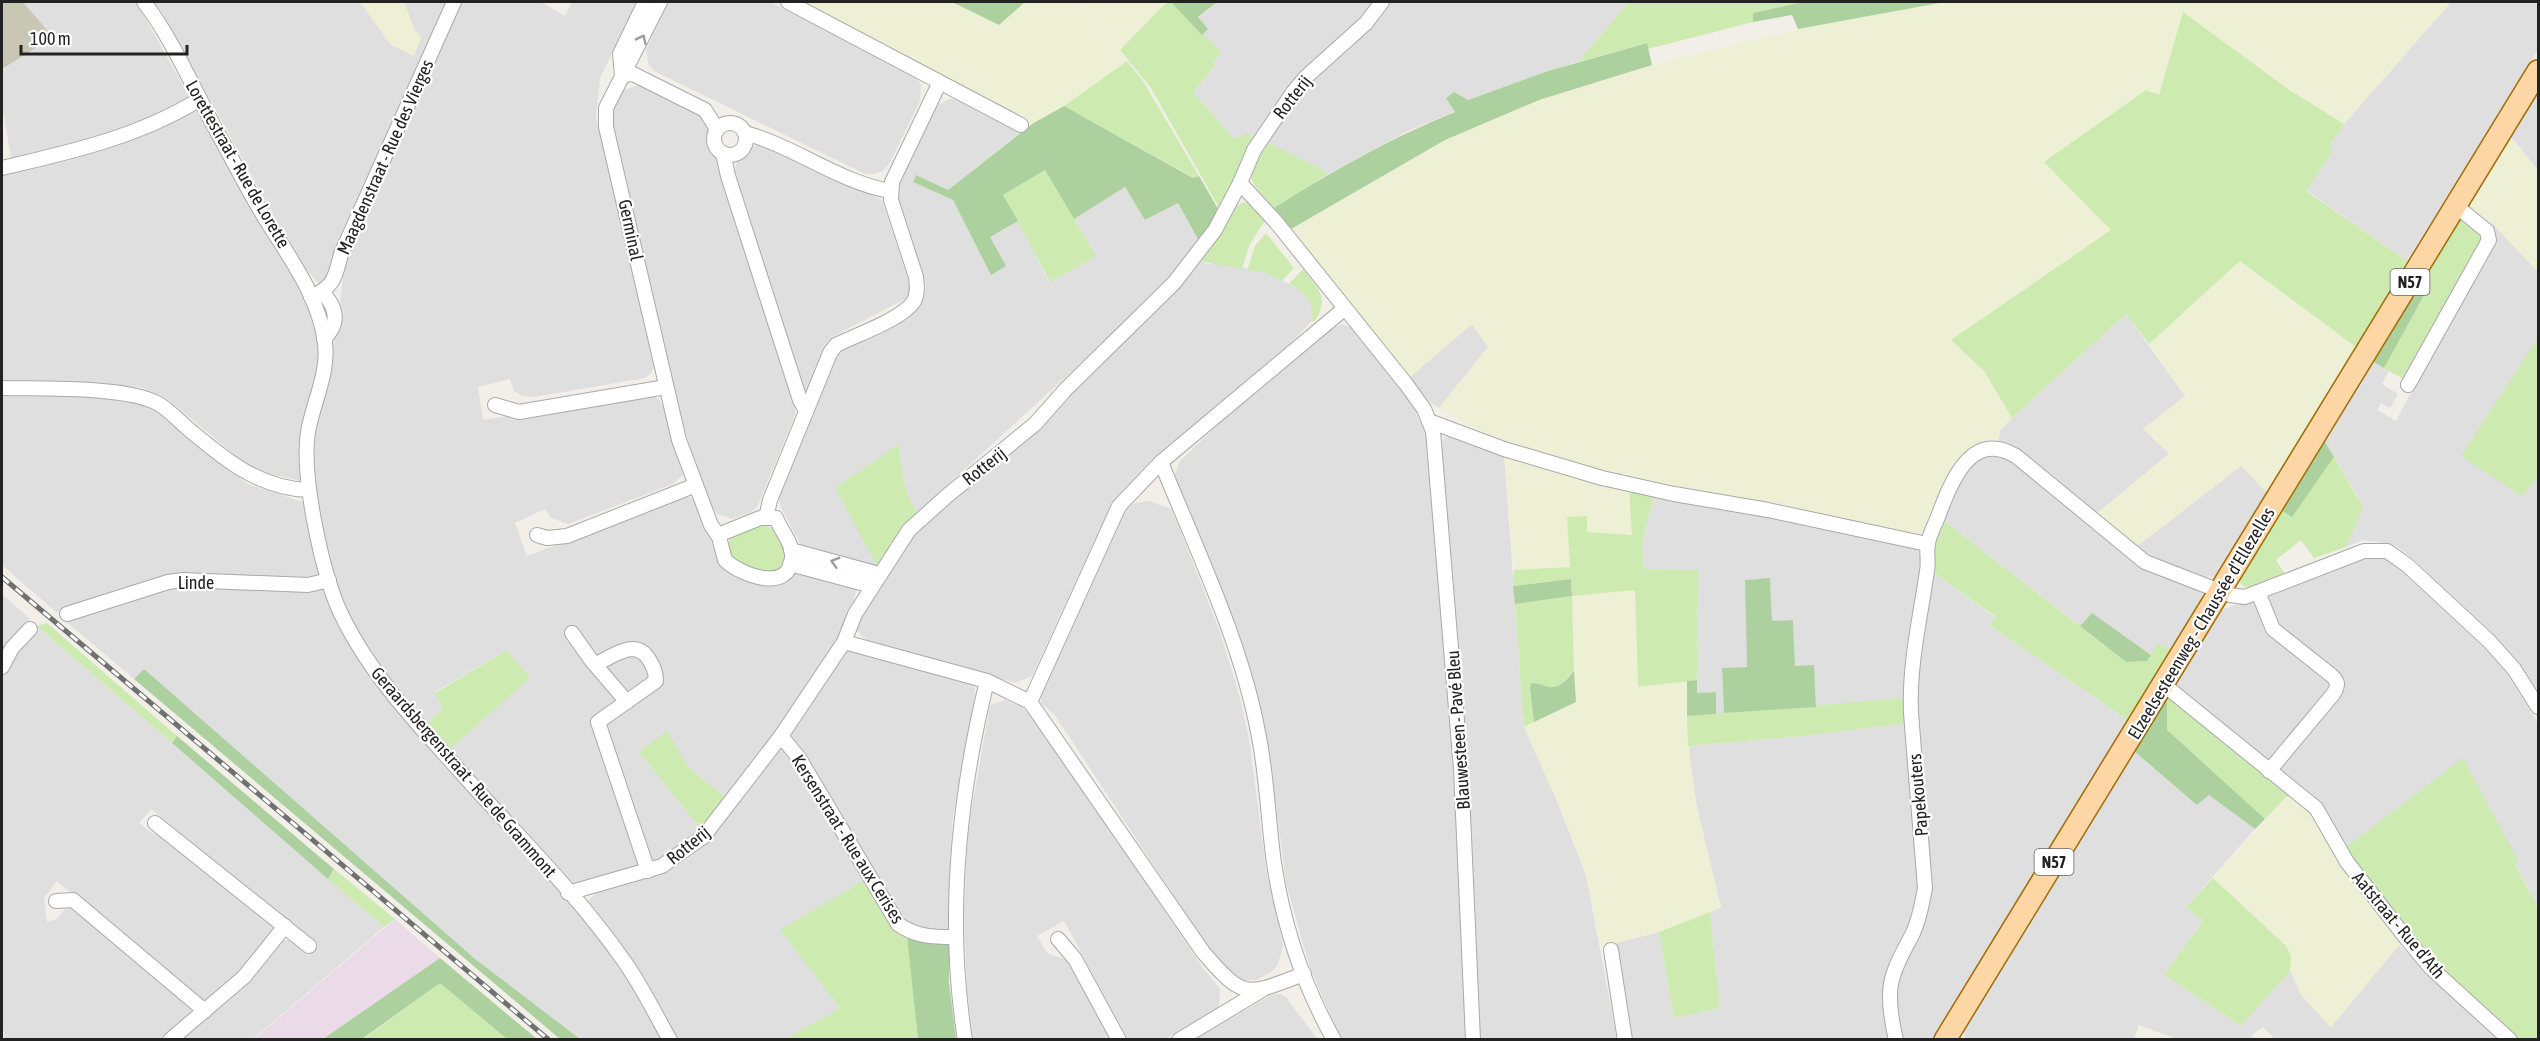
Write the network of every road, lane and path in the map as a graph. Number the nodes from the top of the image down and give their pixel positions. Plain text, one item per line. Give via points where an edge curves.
1 (144, 2) edge
2 (454, 2) edge
3 (645, 2) edge
4 (660, 2) edge
5 (788, 2) edge
6 (1382, 2) edge
7 (2538, 71) edge
8 (622, 75) junction
9 (939, 84) junction
10 (200, 99) junction
11 (1021, 125) dead end
12 (717, 129) junction
13 (745, 133) junction
14 (723, 153) junction
15 (2, 168) edge
16 (1240, 183) junction
17 (891, 191) junction
18 (2456, 206) junction
19 (316, 294) junction
20 (1344, 309) junction
21 (2408, 385) dead end
22 (666, 387) junction
23 (2, 388) edge
24 (495, 405) dead end
25 (806, 411) junction
26 (1430, 421) junction
27 (1161, 462) junction
28 (696, 485) junction
29 (309, 490) junction
30 (766, 518) junction
31 (537, 535) dead end
32 (719, 537) junction
33 (1927, 544) junction
34 (791, 550) junction
35 (790, 564) junction
36 (329, 580) junction
37 (875, 580) junction
38 (2220, 592) junction
39 (2258, 592) junction
40 (67, 614) dead end
41 (30, 629) dead end
42 (572, 633) dead end
43 (844, 642) junction
44 (596, 664) junction
45 (2, 667) edge
46 (987, 681) junction
47 (2163, 684) junction
48 (627, 702) junction
49 (1030, 702) junction
50 (2538, 707) edge
51 (781, 736) junction
52 (2270, 771) junction
53 (155, 823) dead end
54 (648, 870) junction
55 (568, 893) junction
56 (56, 901) dead end
57 (285, 926) junction
58 (955, 937) junction
59 (1058, 939) dead end
60 (309, 946) dead end
61 (1611, 950) dead end
62 (1304, 974) junction
63 (1262, 990) junction
64 (206, 1011) junction
65 (171, 1040) edge
66 (670, 1040) edge
67 (965, 1040) edge
68 (1119, 1040) edge
69 (1179, 1040) edge
70 (1334, 1040) edge
71 (1473, 1040) edge
72 (1625, 1040) edge
73 (1896, 1040) edge
74 (1945, 1040) edge
75 (2510, 1040) edge

1 - 10 street, Lorettestraat - Rue de Lorette
2 - 19 street, Maagdenstraat - Rue des Vierges via 341,254 333,281
3 - 8 street, Germinal via 620,54
8 -> 4 street, Germinal
5 - 9 street
6 - 16 street, Rotterij via 1366,23 1294,91 1254,150
7 - 18 main road, Elzeelsesteenweg - Chaussée d'Ellezelles / N57
8 - 12 street via 633,74 705,110
8 - 22 street, Germinal via 606,108 606,127
9 - 11 street
9 - 17 street
10 - 15 street via 136,132
10 - 19 street, Lorettestraat - Rue de Lorette via 264,217
12 - 13 street via 730,122
12 - 14 street via 714,144
13 - 14 street via 741,151
13 - 17 street via 769,140 866,187
14 - 25 street via 770,309
16 - 20 street
16 - 37 street, Rotterij via 1215,230 1174,283 1035,424 920,519
17 - 25 street via 916,278 916,296 903,312 836,345
18 - 21 street via 2487,231 2489,240
18 - 38 main road, Elzeelsesteenweg - Chaussée d'Ellezelles / N57
19 - 29 street, Geraardsbergenstraat - Rue de Grammont via 331,301 335,312 331,332 324,339 324,364 308,435
20 - 26 street via 1406,384
20 - 27 street
22 - 24 street via 519,412
22 - 28 street, Germinal via 679,440
23 - 29 street via 131,394 158,403 246,474 285,488
25 - 30 street
26 - 33 street via 1504,449 1602,478
26 - 71 street, Blauwesteen - Pavé Bleu via 1438,470 1461,769
27 - 49 street via 1119,507
27 - 62 street via 1239,658 1258,732 1275,865 1287,923
28 - 31 street via 567,536
28 - 32 street, Germinal
29 - 36 street, Geraardsbergenstraat - Rue de Grammont
30 - 32 street
30 - 34 street via 776,518
32 - 35 street, Germinal via 725,560 754,578 764,580 780,575
33 - 38 street via 1959,470 1987,448 2003,448 2145,562
33 - 73 street, Papekouters via 1928,570 1910,687 1925,888 1914,931 1891,984
34 - 35 street
37 -> 34 street
35 - 37 street
36 - 40 street, Linde via 308,585 183,580
36 - 55 street, Geraardsbergenstraat - Rue de Grammont via 344,621 393,695
37 - 43 street, Rotterij
38 - 39 street via 2246,597
38 - 47 main road, Elzeelsesteenweg - Chaussée d'Ellezelles / N57
39 - 50 street via 2364,551 2387,551 2489,641 2514,669
39 - 52 street via 2273,628 2337,680 2338,685
41 - 45 street via 12,648
42 - 44 street
43 - 46 street
43 - 51 street, Rotterij
44 - 48 street
44 - 48 street via 630,648 643,651 657,681
46 - 49 street
46 - 58 street via 965,783
47 - 52 street, Aatstraat - Rue d'Ath
47 - 74 main road, Elzeelsesteenweg - Chaussée d'Ellezelles / N57
48 - 54 street via 598,722
49 - 63 street via 1203,952 1231,984 1246,990
51 - 54 street, Rotterij via 703,837 672,861
51 - 58 street, Kersenstraat - Rue aux Cerises via 800,758 897,924 926,937
52 - 75 street, Aatstraat - Rue d'Ath via 2316,808 2342,853 2431,968
53 - 57 street
54 - 55 street, Rotterij
55 - 66 street, Geraardsbergenstraat - Rue de Grammont via 627,964
56 - 64 street via 73,900
57 - 60 street
57 - 64 street via 244,977
58 - 67 street
59 - 68 street via 1075,959
61 - 72 street
62 - 63 street
62 - 70 street
63 - 69 street
64 - 65 street

